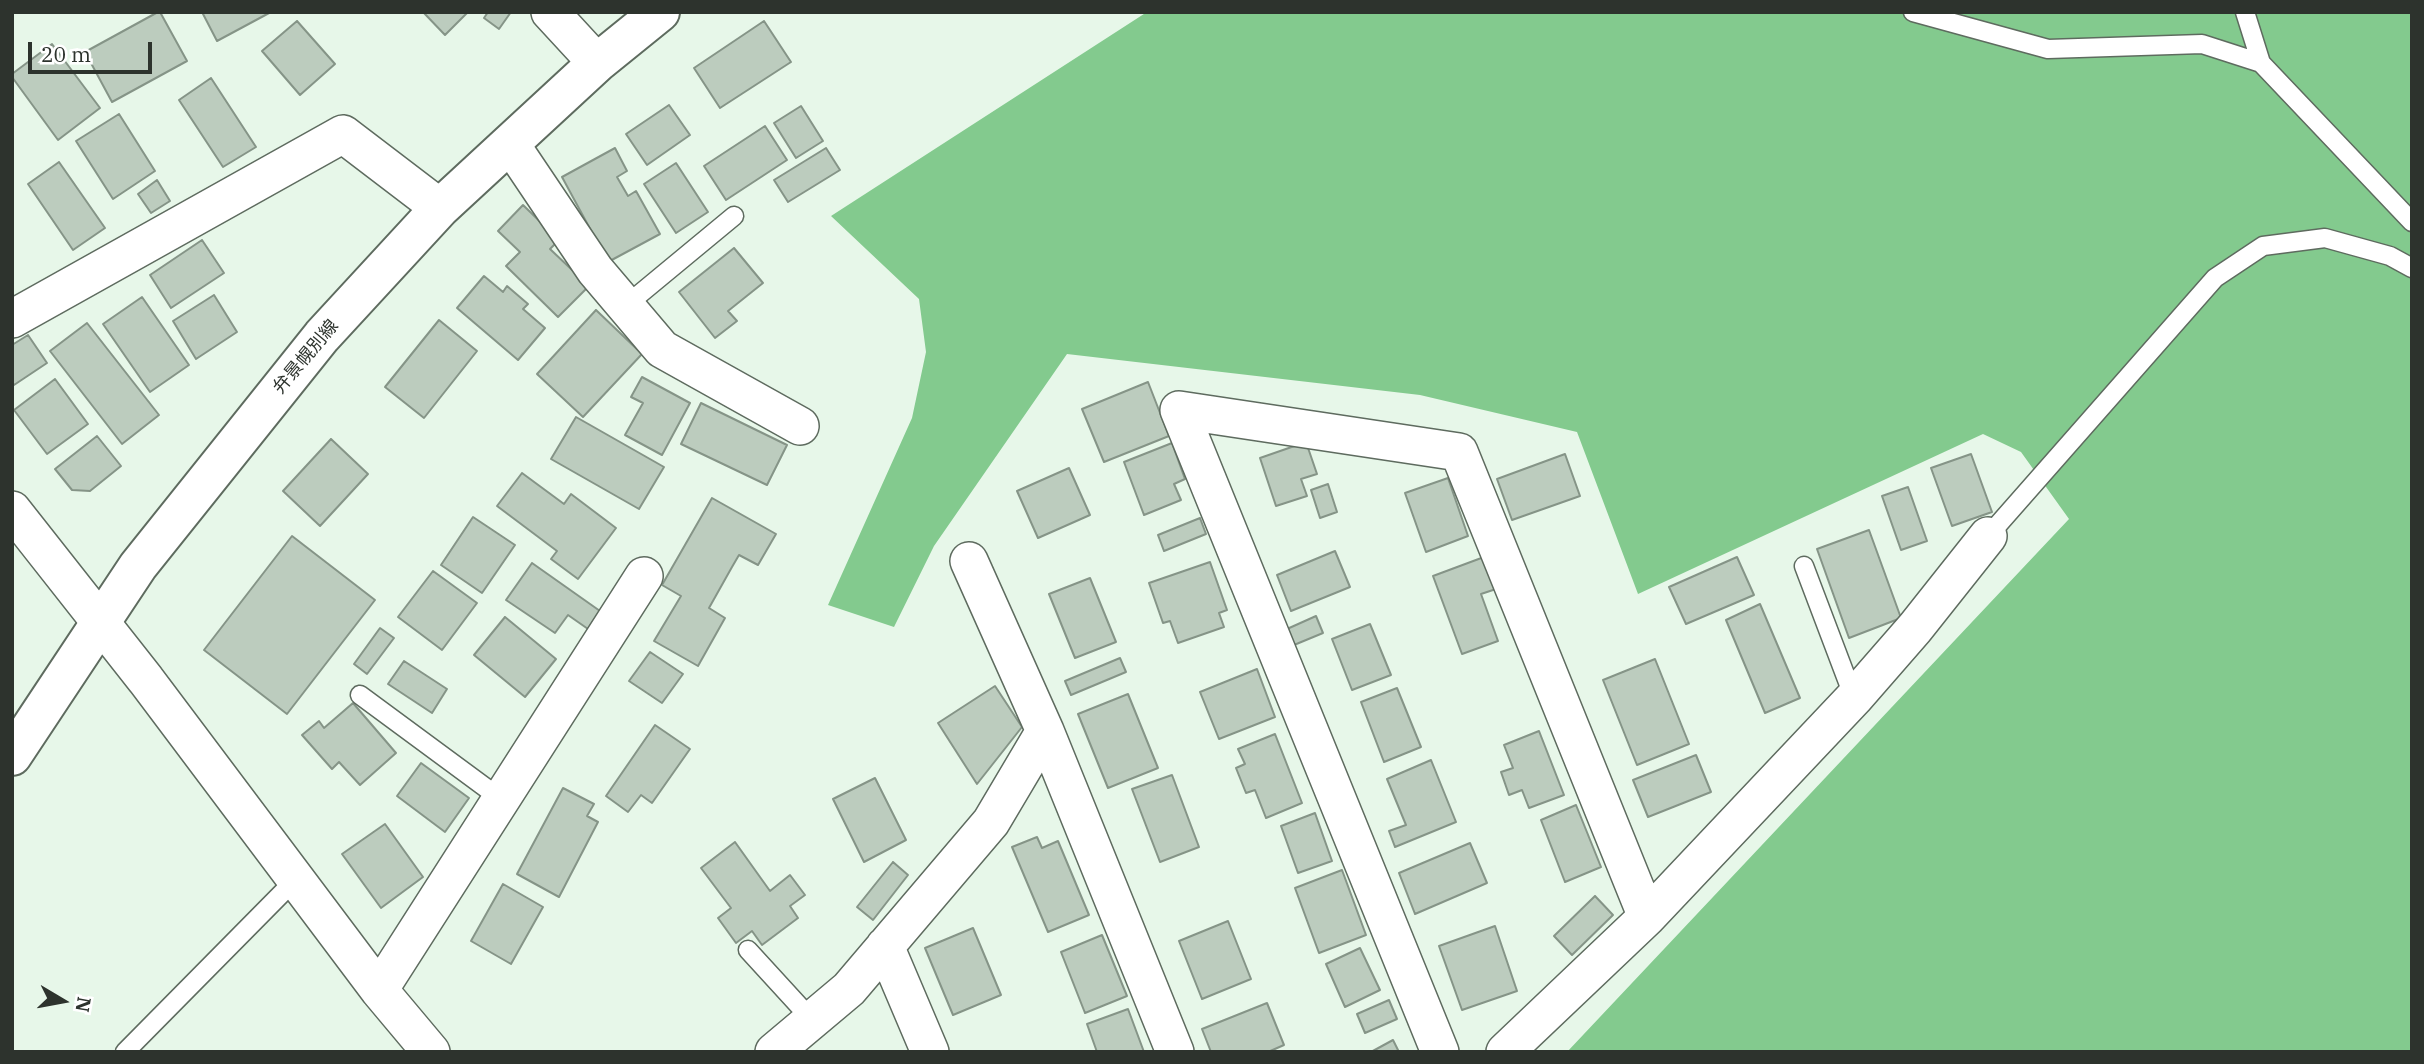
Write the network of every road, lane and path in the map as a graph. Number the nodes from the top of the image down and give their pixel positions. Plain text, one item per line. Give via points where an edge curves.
1 (550, 12) edge
2 (660, 12) edge
3 (1913, 12) edge
4 (2245, 12) edge
5 (597, 63) junction
6 (2261, 63) junction
7 (511, 145) junction
8 (440, 208) junction
9 (734, 215) dead end
10 (2412, 222) edge
11 (2412, 268) edge
12 (624, 306) junction
13 (12, 319) edge
14 (800, 426) dead end
15 (12, 510) edge
16 (1988, 536) joint
17 (969, 561) dead end
18 (1804, 566) dead end
19 (644, 576) dead end
20 (101, 624) junction
21 (360, 695) dead end
22 (1854, 698) junction
23 (1045, 731) junction
24 (12, 756) edge
25 (501, 799) junction
26 (295, 880) junction
27 (1647, 917) junction
28 (885, 946) junction
29 (748, 950) dead end
30 (379, 990) junction
31 (813, 1021) junction
32 (125, 1052) edge
33 (431, 1052) edge
34 (774, 1052) edge
35 (930, 1052) edge
36 (1175, 1052) edge
37 (1440, 1052) edge
38 (1505, 1052) edge

1 - 5 street
2 - 5 main road, 弁景幌別線
3 - 6 lane via 2048,49 2202,44
4 - 6 lane
5 - 7 main road, 弁景幌別線
6 - 10 lane
7 - 8 main road, 弁景幌別線
7 - 12 street via 594,270
8 - 13 street via 343,134
8 - 20 main road, 弁景幌別線 via 322,336 138,566
9 - 12 lane
11 - 16 lane via 2390,256 2325,238 2263,246 2215,278
12 - 14 street via 662,349
15 - 20 street
16 - 22 street
17 - 23 street
18 - 22 lane
19 - 25 street
20 - 24 main road, 弁景幌別線
20 - 26 street
21 - 25 lane
22 - 27 street
23 - 28 street via 991,822
23 - 36 street
25 - 30 street
26 - 30 street
26 - 32 lane
27 - 37 street via 1459,452 1179,410
27 - 38 street
28 - 31 street via 849,989
28 - 35 street
29 - 31 lane
30 - 33 street
31 - 34 street

